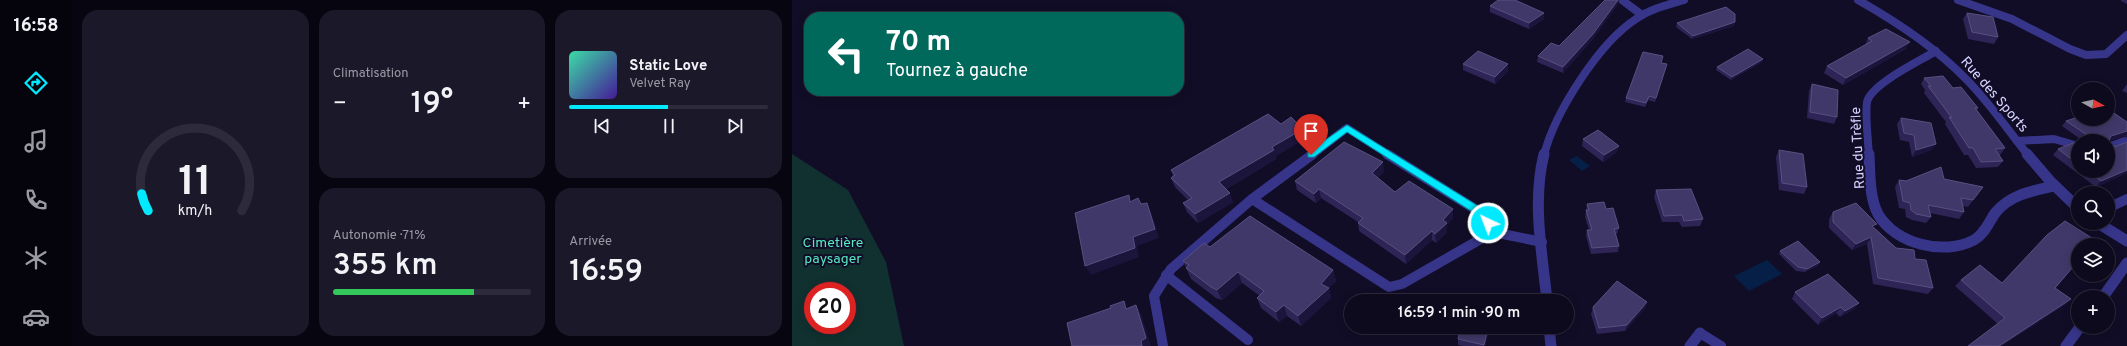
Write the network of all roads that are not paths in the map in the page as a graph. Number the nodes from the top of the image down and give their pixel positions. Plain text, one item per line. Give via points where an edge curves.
1 (1622, 0) edge
2 (1684, 0) edge
3 (1858, 0) edge
4 (1958, 0) edge
5 (1642, 15) junction
6 (2127, 35) edge
7 (1936, 51) junction
8 (2017, 141) junction
9 (2127, 143) edge
10 (2071, 144) edge
11 (2115, 145) edge
12 (2054, 186) junction
13 (1252, 199) junction
14 (2127, 199) edge
15 (2071, 202) edge
16 (2115, 205) edge
17 (2109, 230) edge
18 (1493, 232) junction
19 (2127, 241) edge
20 (1542, 242) junction
21 (2127, 263) edge
22 (1166, 275) junction
23 (2108, 290) edge
24 (1546, 294) edge
25 (1700, 333) joint
26 (1550, 334) edge
27 (2075, 334) edge
28 (1248, 340) dead end
29 (1163, 346) edge
30 (1551, 346) edge
31 (1690, 346) edge
32 (1721, 346) edge
33 (2066, 346) edge

1 - 5 street
2 - 5 street
3 - 7 street, Rue des Sports
4 - 6 street via 2012,19 2086,55 2106,54
5 - 20 street via 1617,35 1597,59 1549,136 1541,168 1539,213
7 - 8 street, Rue des Sports via 1978,92
7 - 12 street, Rue du Trèfle via 1882,84 1870,93 1867,102 1871,186 1877,212 1887,225 1913,242 1933,248 1953,246 1972,240 1985,232 1996,212 2006,201
8 - 10 lane via 2054,139
8 - 12 street, Rue des Sports
9 - 11 lane via 2125,141
12 - 15 street, Rue des Sports
13 - 18 lane via 1389,288 1402,284
13 - 18 lane via 1347,128 1483,214
13 - 22 lane
14 - 16 lane
17 - 19 street
18 - 20 lane
20 - 24 street
21 - 23 street
22 - 28 lane
22 - 29 lane via 1154,296
25 - 31 street
25 - 32 lane
26 - 30 street
27 - 33 street

